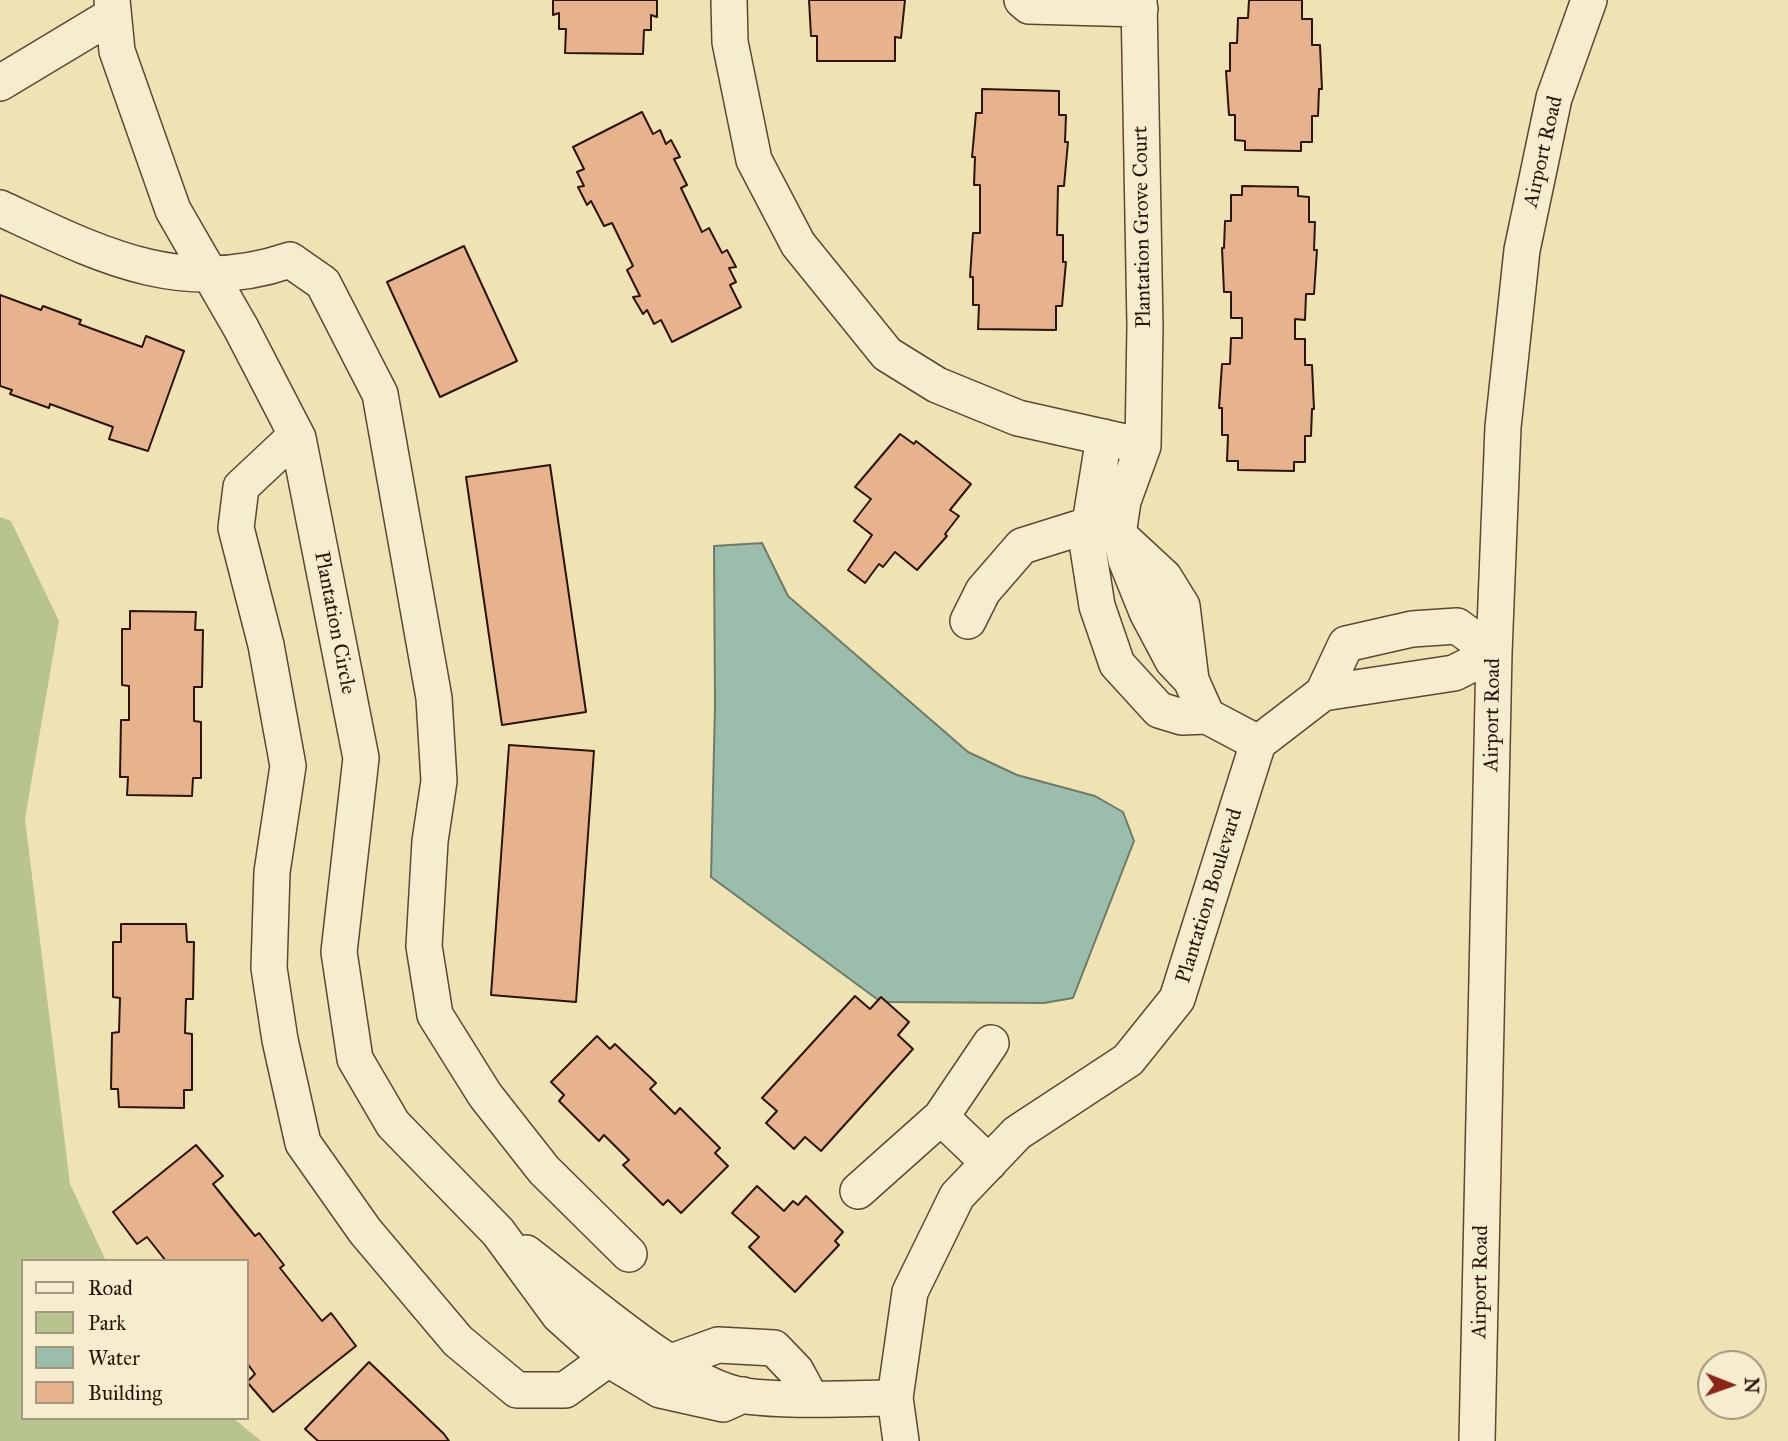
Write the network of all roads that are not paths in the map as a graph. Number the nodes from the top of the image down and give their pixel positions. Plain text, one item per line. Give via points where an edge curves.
1 (729, 0) edge
2 (1022, 0) edge
3 (1590, 0) edge
4 (1140, 4) edge
5 (113, 8) edge
6 (0, 83) edge
7 (0, 208) edge
8 (210, 273) junction
9 (1104, 437) junction
10 (298, 438) junction
11 (1143, 446) junction
12 (1099, 533) junction
13 (968, 621) dead end
14 (1494, 653) junction
15 (1323, 693) junction
16 (1194, 716) junction
17 (1258, 743) junction
18 (991, 1043) dead end
19 (941, 1117) junction
20 (989, 1163) junction
21 (858, 1191) dead end
22 (498, 1233) junction
23 (629, 1254) dead end
24 (608, 1359) junction
25 (671, 1362) junction
26 (743, 1395) junction
27 (810, 1397) junction
28 (895, 1398) junction
29 (901, 1441) edge
30 (1477, 1441) edge

1 - 9 street via 730,42 754,160 798,244 849,310 887,354 937,385 1018,418
2 - 4 street, Plantation Grove Court via 1029,6
3 - 14 street, Airport Road via 1554,98 1522,250 1503,427
4 - 11 street, Plantation Grove Court
5 - 6 street
5 - 8 street, Plantation Circle via 117,51 173,210
7 - 8 street via 111,259 182,274
8 - 10 street, Plantation Circle
8 - 23 street via 257,271 290,260 323,283 380,394 434,698 439,781 430,841 424,946 435,1015 485,1095 544,1170
9 - 11 street
9 - 12 street, Plantation Grove Court
10 - 22 street, Plantation Circle via 361,758 339,952 355,1059 393,1124
10 - 24 street via 241,487 236,528 266,645 289,766 272,872 269,968 303,1143 365,1231 458,1340 517,1390 565,1390
11 - 12 street, Plantation Grove Court via 1123,500 1119,528
12 - 13 street via 1022,546 983,591
12 - 16 street, Plantation Grove Court via 1173,661 1192,680
12 - 16 street, Plantation Grove Court via 1097,606 1117,664 1160,710
14 - 15 street via 1454,673
14 - 15 street via 1457,626 1412,629 1346,644
14 - 30 street, Airport Road
15 - 17 street
16 - 17 street, Plantation Grove Court
17 - 20 street, Plantation Boulevard via 1177,999 1128,1060 1017,1133
18 - 19 street
19 - 20 street
19 - 21 street
20 - 28 street, Plantation Boulevard via 957,1196 910,1292
22 - 24 street via 559,1315
22 - 25 street
24 - 26 street via 660,1390 723,1404
25 - 26 street via 695,1378
25 - 27 street via 718,1345 774,1348 796,1371
26 - 27 street
27 - 28 street
28 - 29 street, Plantation Boulevard

